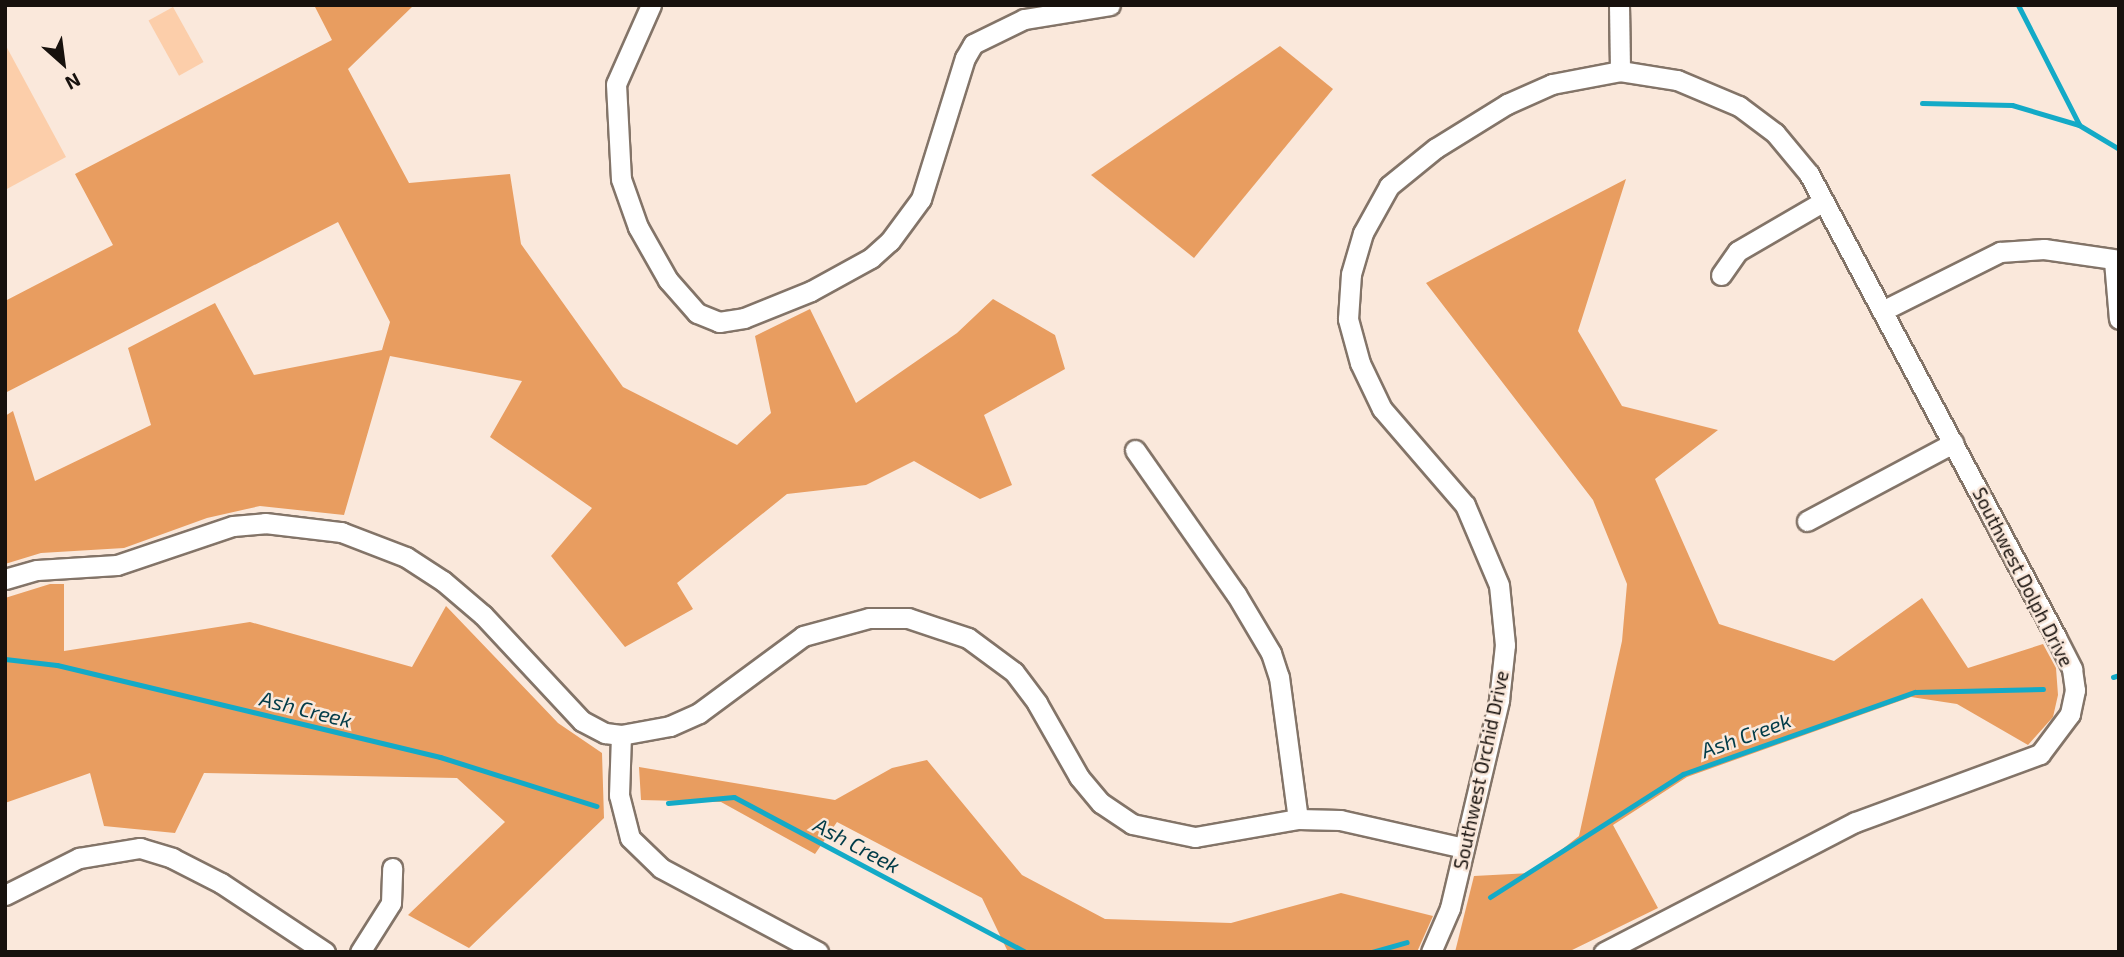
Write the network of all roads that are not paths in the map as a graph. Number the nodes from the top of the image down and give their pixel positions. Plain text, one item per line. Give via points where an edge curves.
1 (651, 5) edge
2 (1110, 5) edge
3 (1619, 5) edge
4 (1620, 71) junction
5 (1824, 201) junction
6 (2116, 261) edge
7 (1721, 275) dead end
8 (1882, 311) junction
9 (2119, 319) edge
10 (1953, 443) junction
11 (1135, 450) dead end
12 (1807, 521) dead end
13 (5, 579) edge
14 (621, 736) junction
15 (1298, 819) junction
16 (1464, 848) junction
17 (392, 868) dead end
18 (5, 895) edge
19 (1627, 947) edge
20 (325, 952) edge
21 (360, 952) edge
22 (818, 952) edge
23 (1431, 952) edge
24 (1604, 952) edge

1 - 2 street via 616,84 621,179 638,227 668,280 697,313 719,322 744,318 811,291 871,258 890,240 921,198 973,44 1024,19
3 - 4 street
4 - 5 street, Southwest Dolph Drive via 1677,80 1739,106 1794,154
4 - 16 street, Southwest Orchid Drive via 1552,84 1507,104 1436,148 1389,187 1363,233 1351,274 1348,318 1360,363 1382,409 1465,505 1499,585 1506,645 1503,671
5 - 7 street via 1738,251
5 - 8 street, Southwest Dolph Drive
6 - 8 street via 2044,249 2000,252
6 - 9 street
8 - 10 street, Southwest Dolph Drive
10 - 12 street
10 - 19 street, Southwest Dolph Drive via 2072,669 2075,690 2070,714 2055,739 2026,761 1855,822
11 - 15 street via 1272,653
13 - 14 street via 37,570 117,565 233,526 265,523 341,532 406,557 443,581 483,615 582,721
14 - 15 street via 670,726 699,713 803,636 869,618 908,618 968,638 1014,672 1079,777 1101,803 1132,824 1195,837
14 - 22 street via 619,795 630,838 661,868
15 - 16 street via 1340,820
16 - 23 street, Southwest Orchid Drive via 1450,908
17 - 21 street via 391,903
18 - 20 street via 79,858 140,848 172,858 221,883
19 - 24 street, Southwest Dolph Drive

